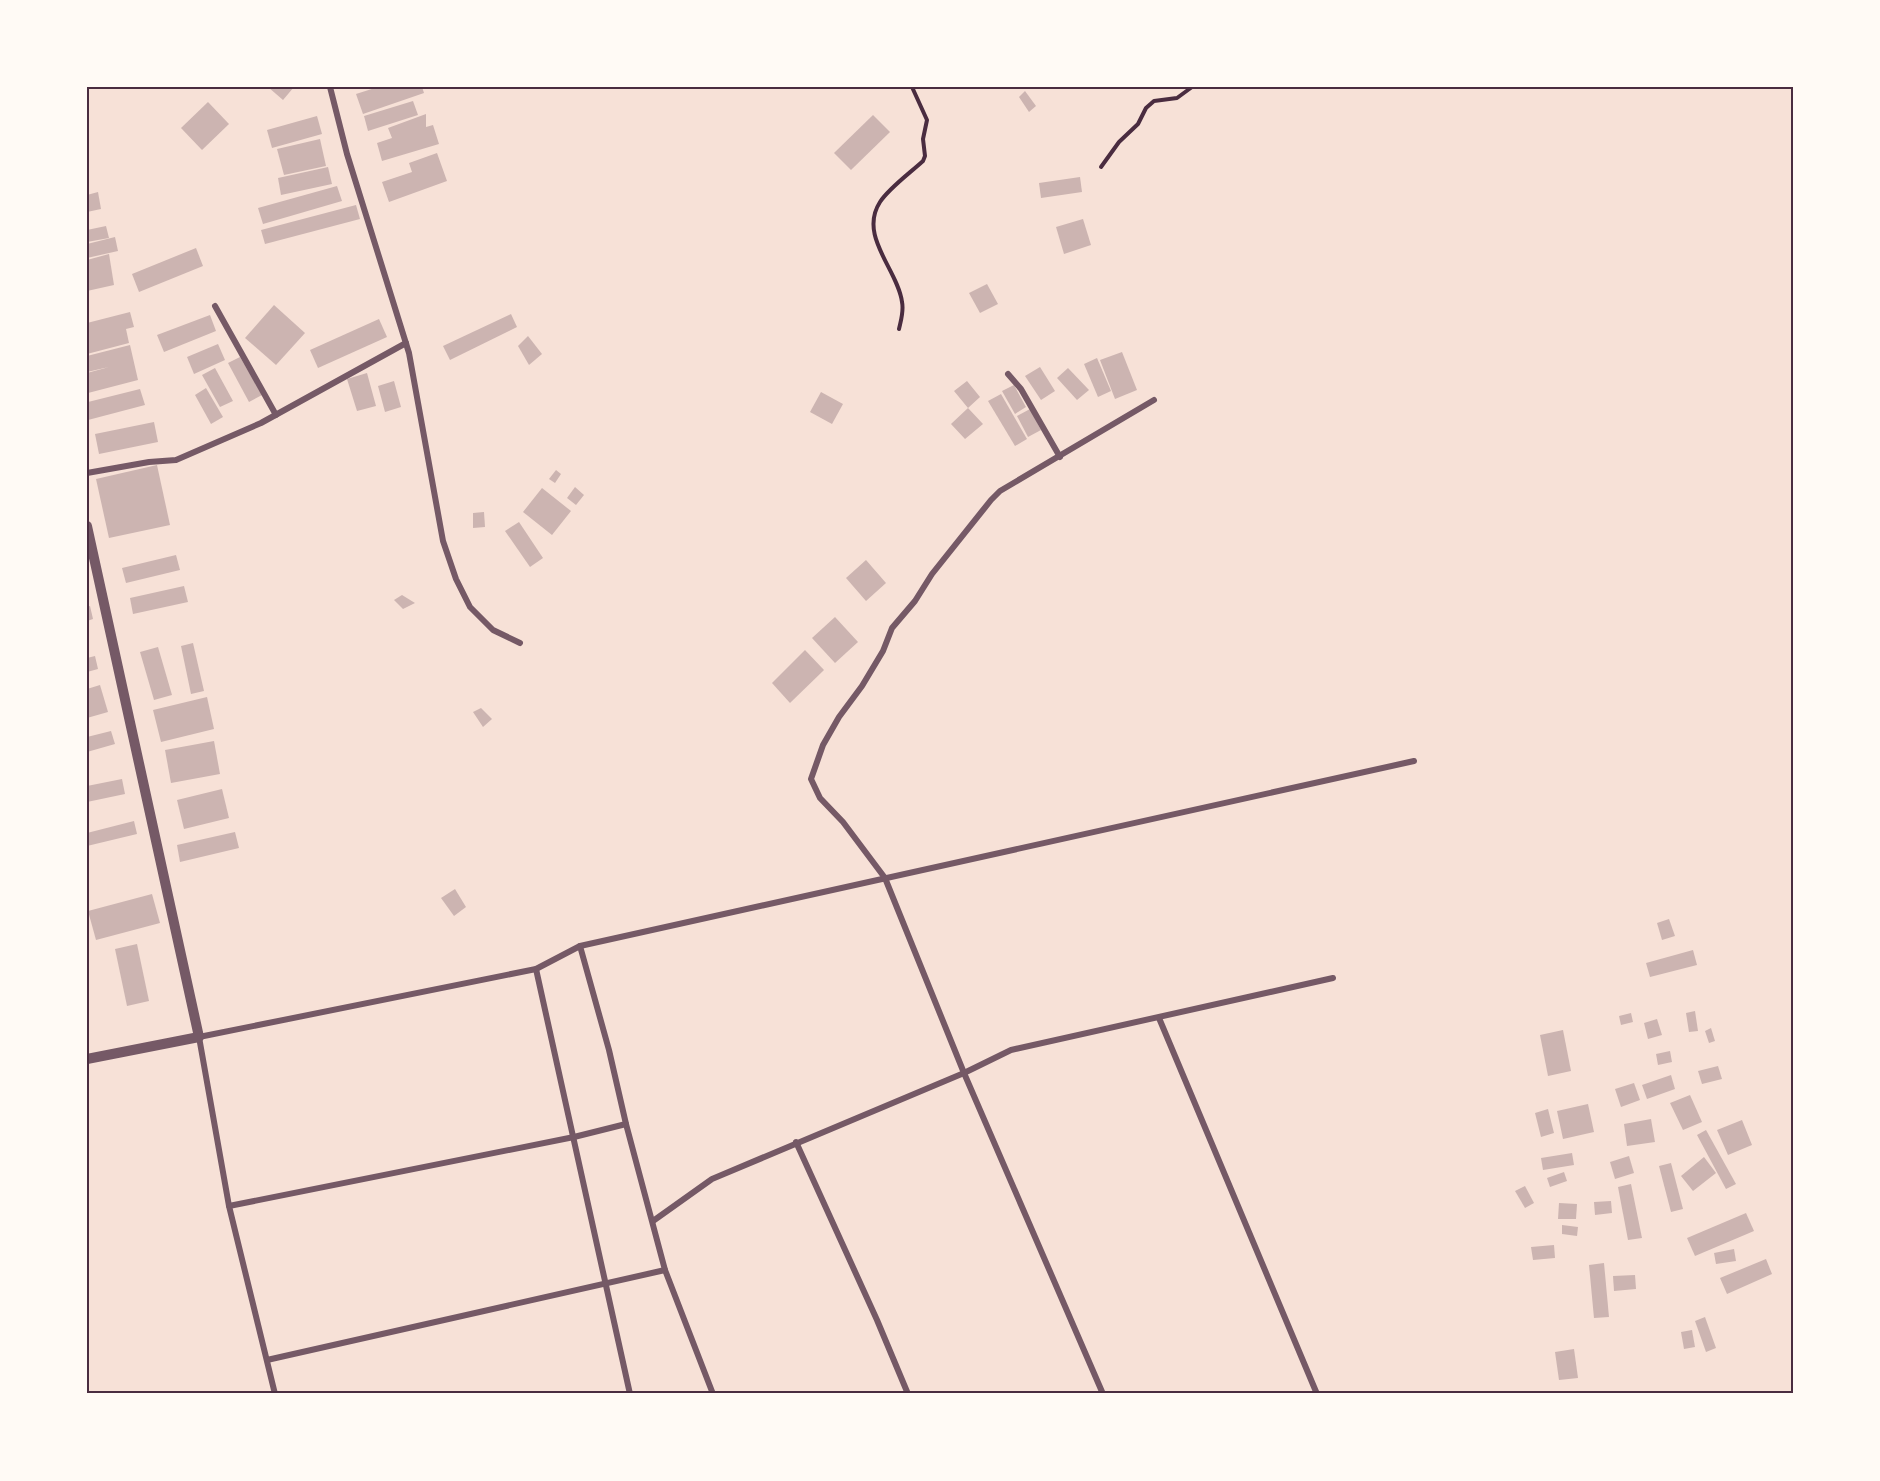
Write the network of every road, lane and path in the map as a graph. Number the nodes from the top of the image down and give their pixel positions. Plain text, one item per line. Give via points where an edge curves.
1 (330, 87) edge
2 (912, 87) edge
3 (1192, 87) edge
4 (1101, 167) dead end
5 (215, 306) dead end
6 (899, 329) dead end
7 (406, 344) junction
8 (1008, 374) dead end
9 (1154, 400) dead end
10 (276, 415) junction
11 (1060, 457) junction
12 (87, 473) edge
13 (87, 526) edge
14 (520, 643) dead end
15 (1414, 760) dead end
16 (885, 878) junction
17 (580, 946) junction
18 (536, 969) junction
19 (1333, 978) dead end
20 (1159, 1018) junction
21 (199, 1037) junction
22 (87, 1059) edge
23 (964, 1073) junction
24 (626, 1124) junction
25 (574, 1137) junction
26 (796, 1142) junction
27 (229, 1206) junction
28 (652, 1221) junction
29 (664, 1270) junction
30 (604, 1283) junction
31 (267, 1360) junction
32 (275, 1394) edge
33 (630, 1394) edge
34 (713, 1394) edge
35 (908, 1394) edge
36 (1103, 1394) edge
37 (1317, 1394) edge

1 - 7 street
2 - 6 path via 927,120 925,156 880,201 874,221 876,242 902,301
3 - 4 path via 1178,98 1154,101 1146,108 1138,124
5 - 10 street
7 - 10 street
7 - 14 street via 443,541 456,579 470,607 493,630
8 - 11 street via 1021,389
9 - 11 street
10 - 12 street via 176,460
11 - 16 street via 990,500 892,628 883,651 823,745 811,779 820,798
13 - 21 street
15 - 16 street
16 - 17 street
16 - 23 street
17 - 18 street
17 - 24 street
18 - 21 street
18 - 25 street
19 - 20 street
20 - 23 street via 1011,1050
20 - 37 street
21 - 22 street
21 - 27 street
23 - 26 street
23 - 36 street
24 - 25 street
24 - 28 street
25 - 27 street
25 - 30 street
26 - 28 street via 712,1179
26 - 35 street
27 - 31 street
28 - 29 street
29 - 30 street
29 - 34 street
30 - 31 street
30 - 33 street
31 - 32 street

